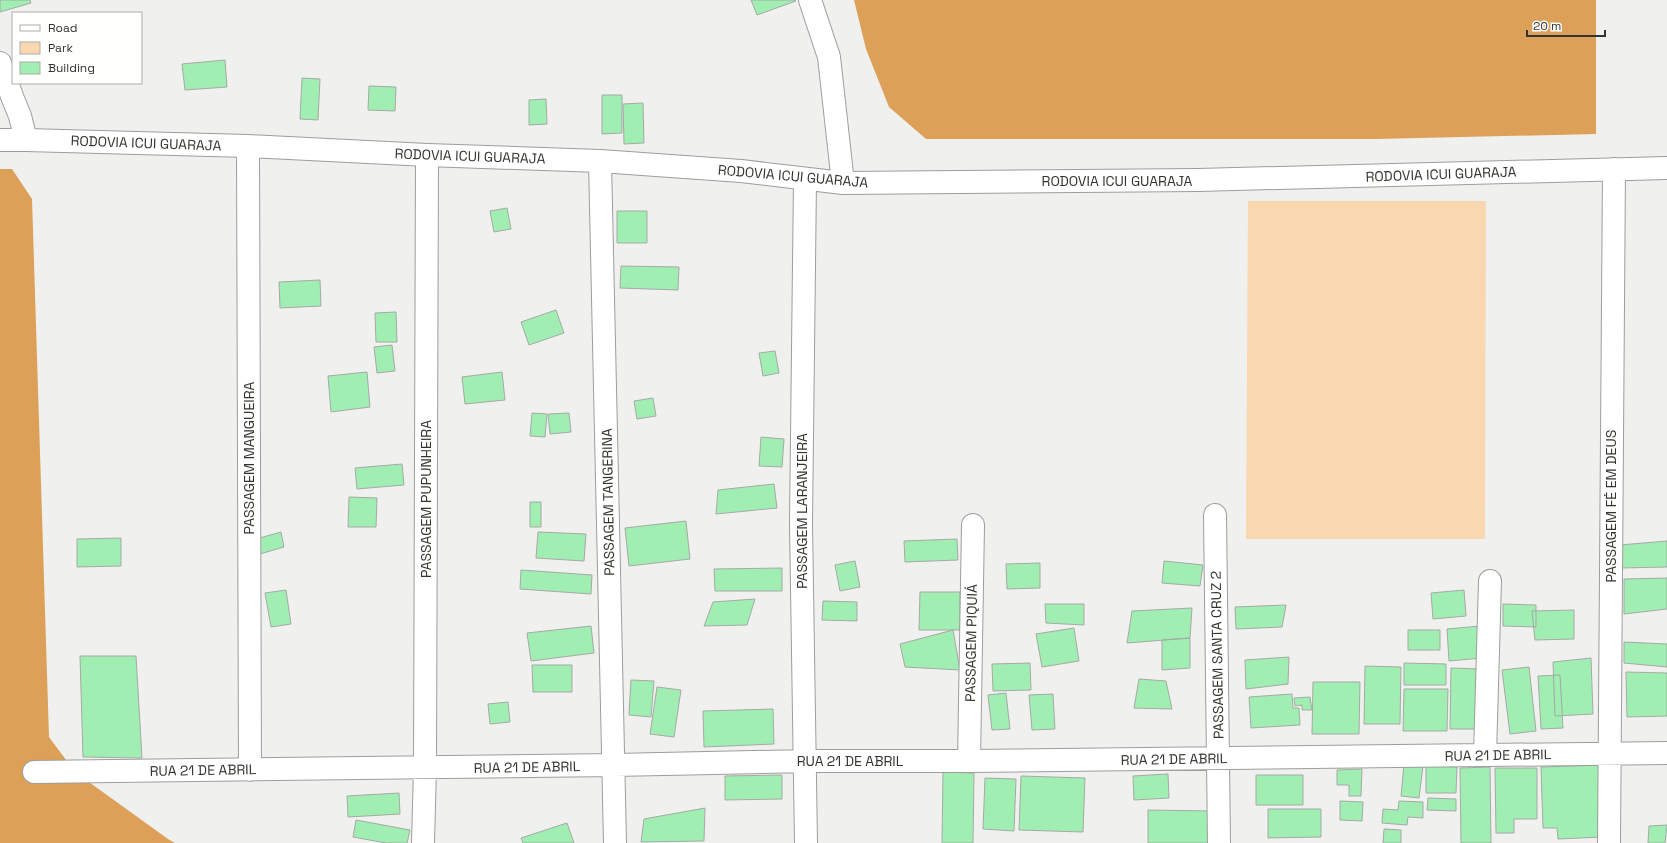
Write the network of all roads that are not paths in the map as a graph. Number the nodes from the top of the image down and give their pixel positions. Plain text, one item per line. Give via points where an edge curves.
1 (810, 0) edge
2 (0, 63) edge
3 (0, 140) edge
4 (26, 140) junction
5 (248, 146) junction
6 (427, 155) junction
7 (600, 161) junction
8 (1667, 168) edge
9 (1614, 169) junction
10 (805, 178) junction
11 (843, 183) junction
12 (1215, 514) dead end
13 (973, 525) dead end
14 (1490, 581) dead end
15 (1667, 753) edge
16 (1609, 754) junction
17 (1485, 755) junction
18 (1218, 758) junction
19 (806, 761) junction
20 (969, 761) junction
21 (614, 765) junction
22 (425, 768) junction
23 (250, 770) junction
24 (34, 772) dead end
25 (424, 843) edge
26 (615, 843) edge
27 (806, 843) edge
28 (1219, 843) edge
29 (1609, 843) edge

1 - 11 street via 829,57
2 - 4 street
3 - 4 street, RODOVIA ICUI GUARAJA
4 - 5 street, RODOVIA ICUI GUARAJA
5 - 6 street, RODOVIA ICUI GUARAJA
5 - 23 street, PASSAGEM MANGUEIRA
6 - 7 street, RODOVIA ICUI GUARAJA
6 - 22 street, PASSAGEM PUPUNHEIRA
7 - 10 street, RODOVIA ICUI GUARAJA
7 - 21 street, PASSAGEM TANGERINA
8 - 9 street, RODOVIA ICUI GUARAJA
9 - 11 street, RODOVIA ICUI GUARAJA via 1198,180
9 - 16 street, PASSAGEM FÉ EM DEUS
10 - 11 street, RODOVIA ICUI GUARAJA
10 - 19 street, PASSAGEM LARANJEIRA via 801,523
12 - 18 street, PASSAGEM SANTA CRUZ 2
13 - 20 street, PASSAGEM PIQUIÁ
14 - 17 street
15 - 16 street, RUA 21 DE ABRIL
16 - 17 street, RUA 21 DE ABRIL
16 - 29 street, PASSAGEM FÉ EM DEUS
17 - 18 street, RUA 21 DE ABRIL
18 - 20 street, RUA 21 DE ABRIL
18 - 28 street, PASSAGEM SANTA CRUZ 2
19 - 20 street, RUA 21 DE ABRIL
19 - 21 street, RUA 21 DE ABRIL
19 - 27 street, PASSAGEM LARANJEIRA
21 - 22 street, RUA 21 DE ABRIL
21 - 26 street, PASSAGEM TANGERINA
22 - 23 street, RUA 21 DE ABRIL
22 - 25 street, PASSAGEM PUPUNHEIRA
23 - 24 street, RUA 21 DE ABRIL

